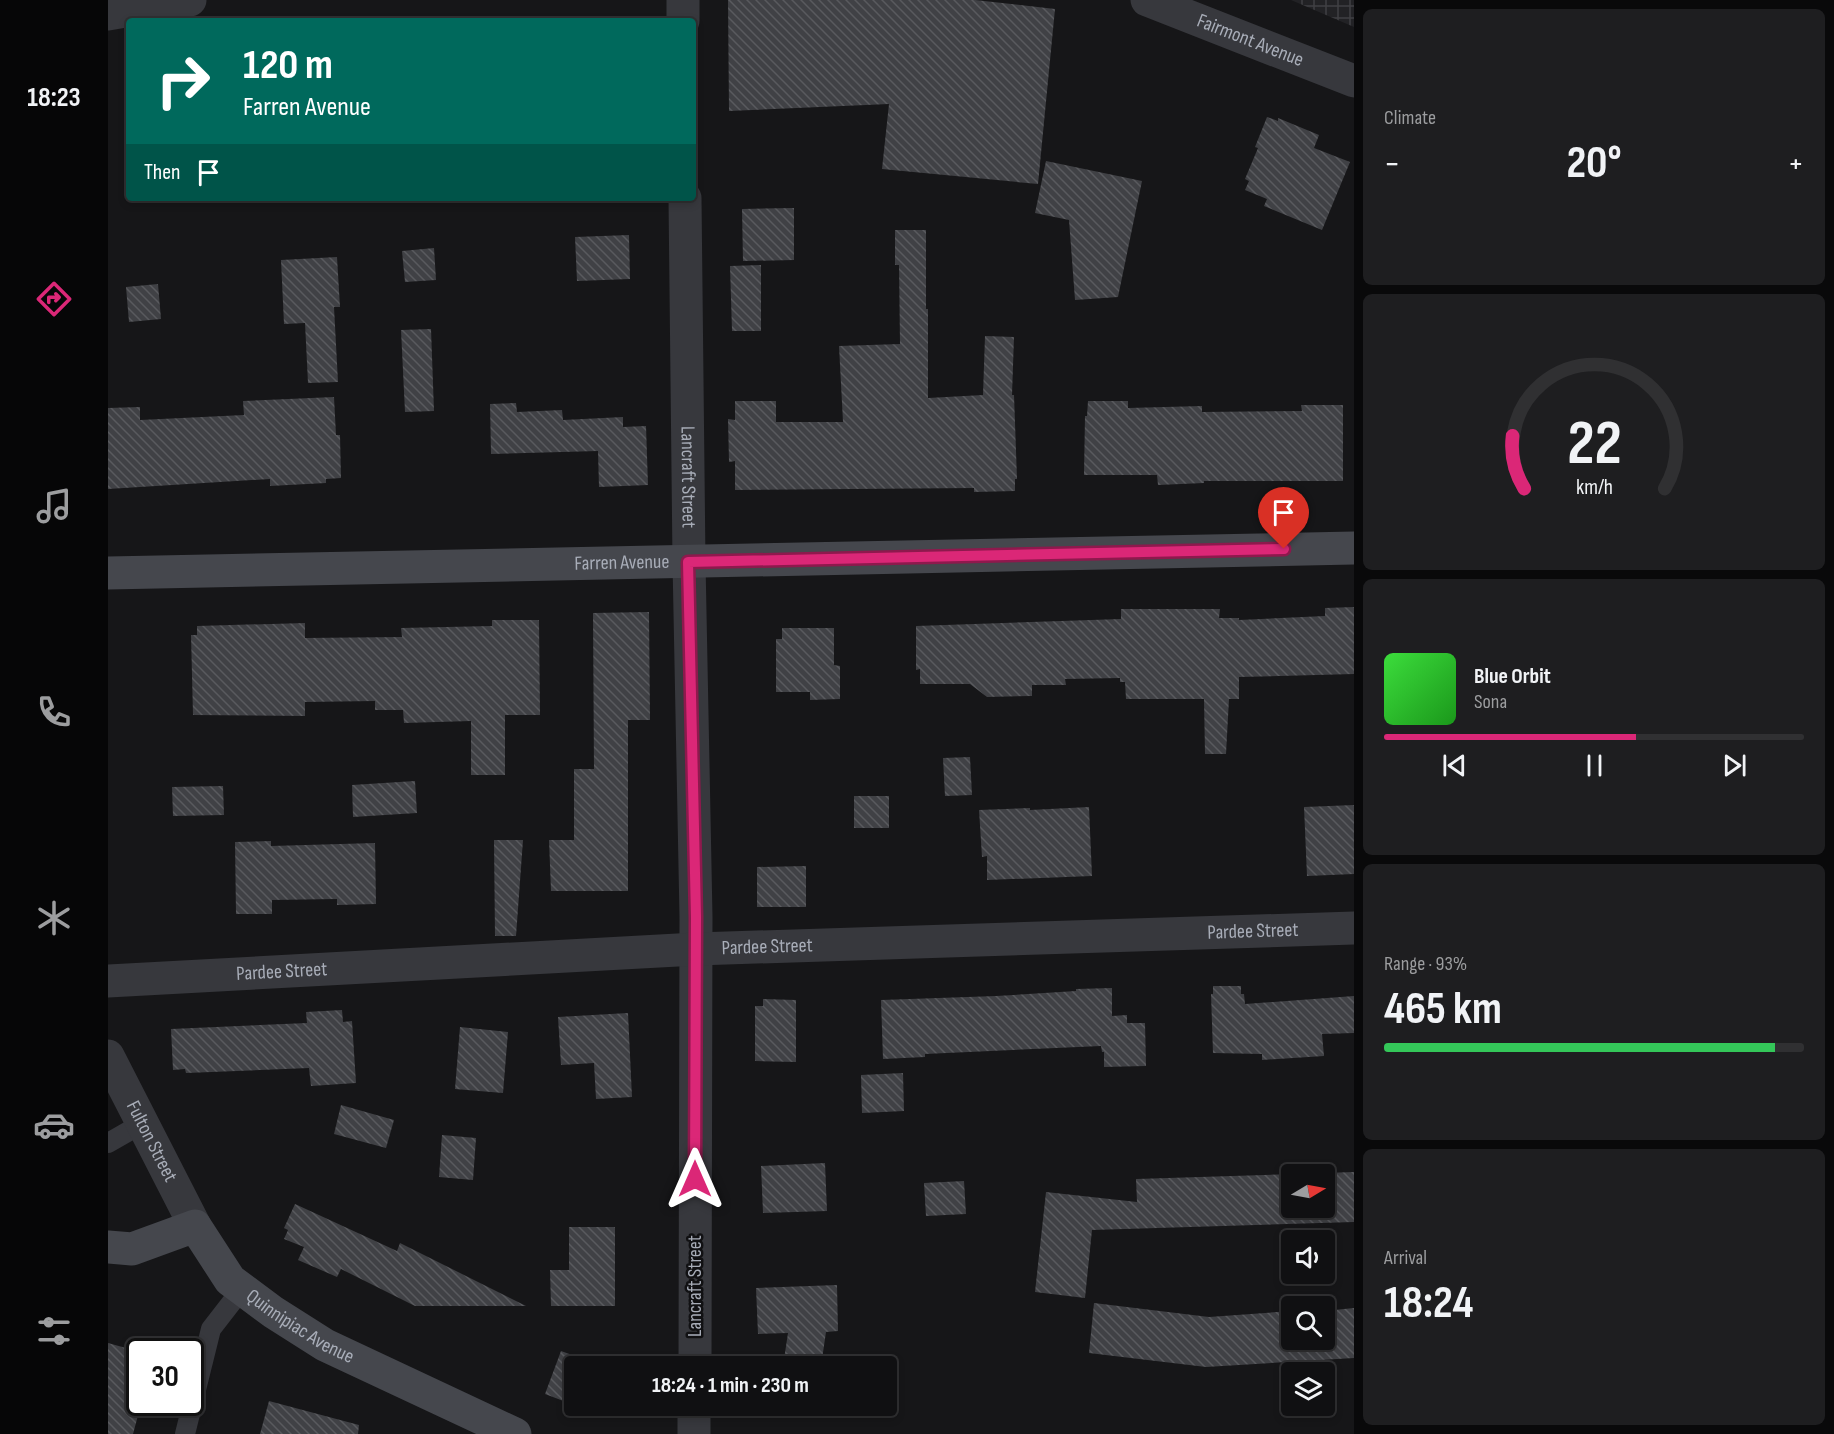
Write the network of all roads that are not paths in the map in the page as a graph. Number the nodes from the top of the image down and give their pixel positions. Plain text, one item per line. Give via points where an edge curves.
1 (190, 0) edge
2 (683, 0) edge
3 (1147, 0) edge
4 (108, 14) edge
5 (683, 18) edge
6 (1354, 81) edge
7 (685, 201) edge
8 (1354, 548) edge
9 (688, 562) junction
10 (108, 573) edge
11 (1354, 928) edge
12 (696, 949) junction
13 (108, 981) edge
14 (108, 1056) edge
15 (143, 1123) junction
16 (108, 1143) edge
17 (195, 1226) junction
18 (108, 1246) edge
19 (242, 1289) junction
20 (695, 1356) edge
21 (694, 1416) edge
22 (185, 1434) edge
23 (515, 1434) edge
24 (694, 1434) edge

1 - 4 street
2 - 5 street
3 - 6 street, Fairmont Avenue
7 - 9 street, Lancraft Street
8 - 9 main road, Farren Avenue
9 - 10 main road, Farren Avenue
9 - 12 street, Lancraft Street
11 - 12 street, Pardee Street
12 - 13 street, Pardee Street
12 - 20 street, Lancraft Street
14 - 15 street, Fulton Street
15 - 16 lane
15 - 17 street, Fulton Street
17 - 18 main road via 132,1249
17 - 19 main road, Quinnipiac Avenue via 230,1280
19 - 22 lane via 211,1329
19 - 23 main road, Quinnipiac Avenue via 325,1345
21 - 24 street

